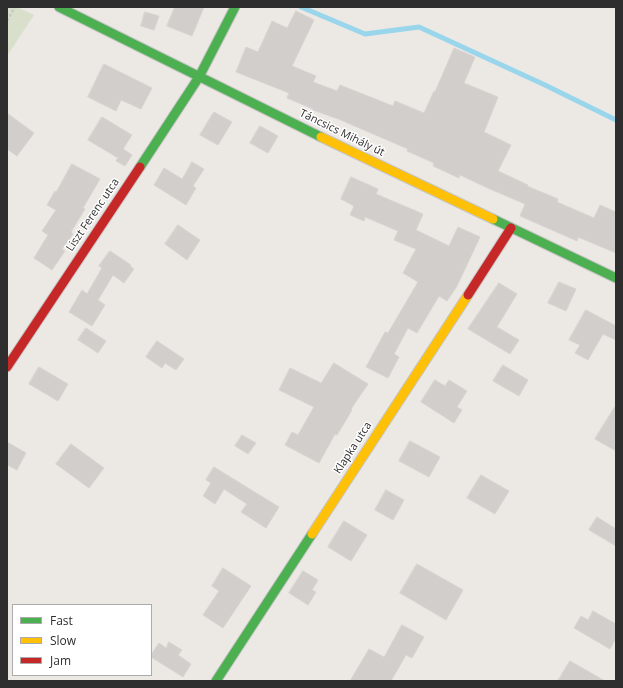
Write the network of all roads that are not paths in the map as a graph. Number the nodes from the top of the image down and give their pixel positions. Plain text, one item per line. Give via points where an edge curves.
1 (58, 7) edge
2 (235, 7) edge
3 (199, 77) junction
4 (510, 228) junction
5 (616, 278) edge
6 (7, 367) edge
7 (216, 681) edge

1 - 3 street, Táncsics Mihály út
2 - 3 street, Liszt Ferenc utca
3 - 4 street, Táncsics Mihály út
3 - 6 street, Liszt Ferenc utca
4 - 5 street, Táncsics Mihály út
4 - 7 street, Klapka utca

